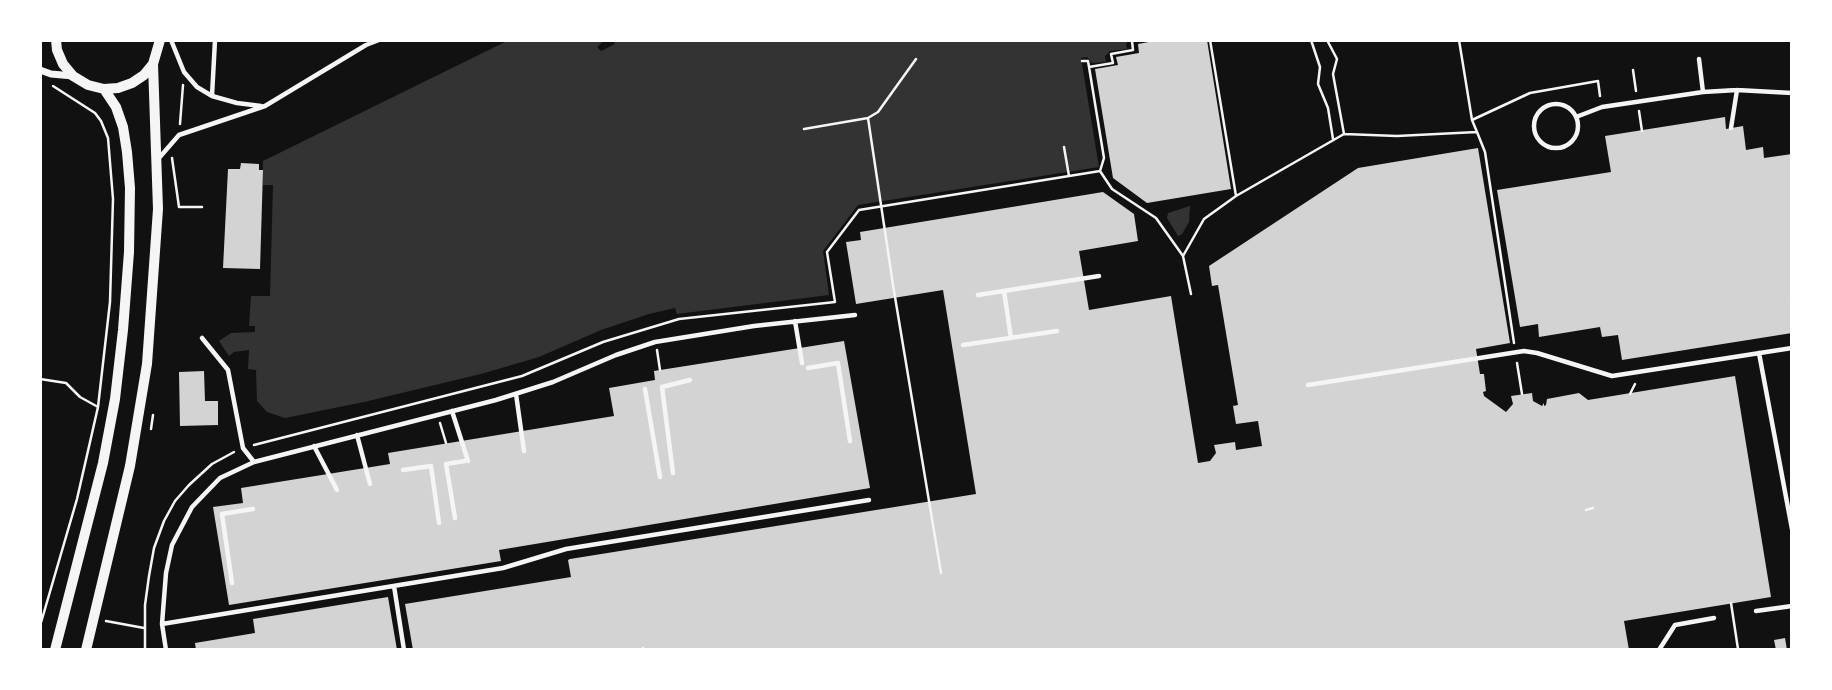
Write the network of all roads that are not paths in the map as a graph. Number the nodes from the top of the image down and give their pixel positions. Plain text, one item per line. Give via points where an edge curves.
1 (56, 40) edge
2 (160, 40) edge
3 (171, 40) edge
4 (215, 40) edge
5 (379, 40) edge
6 (1699, 59) dead end
7 (153, 64) junction
8 (40, 70) edge
9 (74, 76) junction
10 (104, 89) junction
11 (1737, 90) junction
12 (1703, 92) junction
13 (1792, 93) edge
14 (212, 96) junction
15 (265, 106) junction
16 (1576, 117) junction
17 (1731, 128) dead end
18 (157, 162) junction
19 (1099, 276) dead end
20 (1004, 291) junction
21 (978, 295) dead end
22 (855, 315) dead end
23 (795, 321) junction
24 (1057, 331) dead end
25 (202, 338) dead end
26 (1012, 338) junction
27 (963, 345) dead end
28 (1792, 348) edge
29 (1759, 354) junction
30 (802, 363) dead end
31 (808, 368) dead end
32 (690, 380) dead end
33 (1308, 386) dead end
34 (645, 389) dead end
35 (516, 394) junction
36 (452, 411) junction
37 (357, 435) junction
38 (850, 441) dead end
39 (314, 446) junction
40 (524, 451) dead end
41 (254, 462) junction
42 (403, 470) dead end
43 (673, 473) dead end
44 (660, 477) dead end
45 (370, 485) dead end
46 (337, 490) dead end
47 (869, 500) dead end
48 (253, 509) dead end
49 (454, 518) dead end
50 (439, 523) dead end
51 (1792, 530) edge
52 (232, 583) dead end
53 (394, 586) junction
54 (1792, 606) edge
55 (1756, 611) dead end
56 (1714, 618) dead end
57 (162, 624) junction
58 (55, 650) edge
59 (86, 650) edge
60 (166, 650) edge
61 (404, 650) edge
62 (1658, 650) edge

1 - 9 main road via 63,64
2 - 7 main road
3 - 14 lane via 184,72
4 - 14 lane
5 - 15 lane
6 - 12 lane
7 - 10 main road via 132,83
7 - 18 main road
8 - 9 street
9 - 10 main road
10 - 58 main road via 123,127 130,188 123,330 103,463
11 - 12 lane
11 - 13 lane
11 - 17 lane
12 - 16 lane via 1602,107
14 - 15 lane
15 - 18 lane via 179,135
16 - 16 lane via 1578,129 1567,145 1548,146 1537,136 1535,121 1548,106 1564,106
18 - 59 main road via 155,271 142,405
19 - 20 lane
20 - 21 lane
20 - 26 lane
22 - 23 lane
23 - 30 lane
23 - 35 lane via 672,337
24 - 26 lane
25 - 41 lane via 228,370 243,448
26 - 27 lane
28 - 29 lane
29 - 33 lane via 1612,376 1537,353 1516,352
29 - 51 lane
31 - 38 lane via 838,363
32 - 43 lane via 662,387
34 - 44 lane
35 - 36 lane
35 - 40 lane
36 - 37 lane
36 - 49 lane via 466,461 446,464
37 - 39 lane
37 - 45 lane
39 - 41 lane
39 - 46 lane
41 - 57 lane via 220,478 192,507 173,545
42 - 50 lane via 430,466
47 - 53 lane via 566,549 503,568
48 - 52 lane via 222,514
53 - 57 lane
53 - 61 lane
54 - 55 lane
56 - 62 lane via 1675,625
57 - 60 lane

